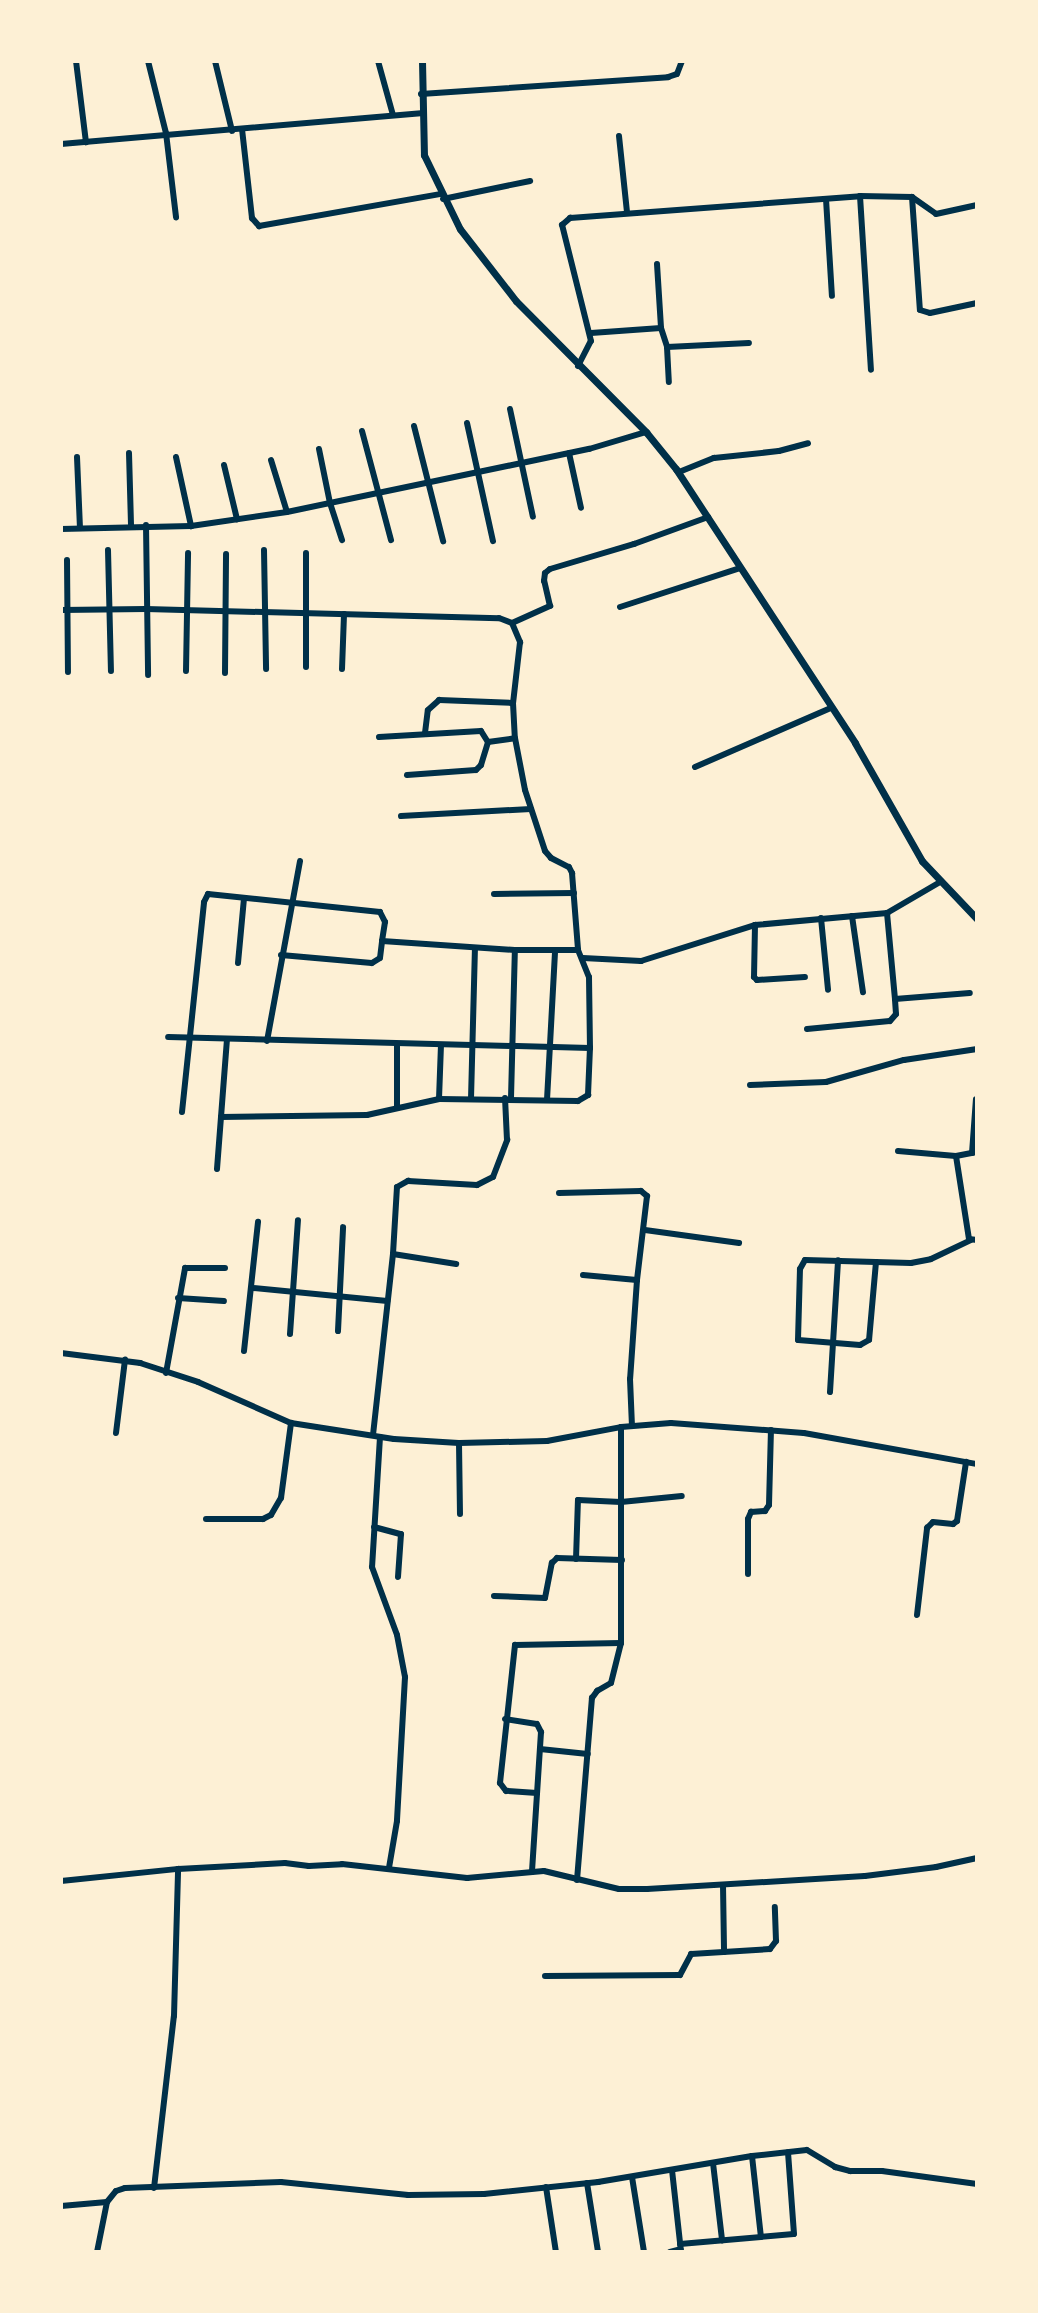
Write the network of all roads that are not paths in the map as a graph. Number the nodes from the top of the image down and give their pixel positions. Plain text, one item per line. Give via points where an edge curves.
1 (76, 61) edge
2 (148, 61) edge
3 (215, 61) edge
4 (378, 61) edge
5 (422, 61) edge
6 (682, 61) edge
7 (421, 94) junction
8 (421, 113) junction
9 (393, 116) junction
10 (242, 129) junction
11 (232, 131) junction
12 (166, 133) junction
13 (618, 136) dead end
14 (86, 142) junction
15 (61, 144) edge
16 (530, 181) dead end
17 (442, 196) junction
18 (860, 196) junction
19 (912, 197) junction
20 (826, 199) junction
21 (977, 205) edge
22 (628, 212) junction
23 (176, 217) dead end
24 (657, 264) dead end
25 (832, 296) dead end
26 (977, 303) edge
27 (661, 328) junction
28 (591, 333) junction
29 (749, 343) dead end
30 (667, 347) junction
31 (578, 366) junction
32 (872, 370) dead end
33 (669, 382) dead end
34 (510, 409) dead end
35 (467, 423) dead end
36 (414, 426) dead end
37 (362, 431) dead end
38 (646, 432) junction
39 (808, 443) dead end
40 (319, 449) dead end
41 (129, 453) dead end
42 (569, 453) junction
43 (77, 457) dead end
44 (176, 457) dead end
45 (271, 460) dead end
46 (522, 464) junction
47 (224, 465) dead end
48 (679, 472) junction
49 (477, 474) junction
50 (426, 483) junction
51 (378, 493) junction
52 (330, 503) junction
53 (580, 508) dead end
54 (287, 512) junction
55 (533, 517) dead end
56 (708, 517) junction
57 (237, 519) junction
58 (131, 526) junction
59 (146, 526) junction
60 (191, 526) junction
61 (80, 528) junction
62 (61, 529) edge
63 (342, 540) dead end
64 (391, 540) dead end
65 (443, 541) dead end
66 (493, 541) dead end
67 (108, 550) dead end
68 (264, 550) dead end
69 (188, 553) dead end
70 (306, 553) dead end
71 (226, 554) dead end
72 (67, 560) dead end
73 (740, 568) junction
74 (620, 607) dead end
75 (146, 609) junction
76 (65, 610) edge
77 (108, 610) junction
78 (186, 610) junction
79 (225, 611) junction
80 (265, 612) junction
81 (305, 613) junction
82 (344, 614) junction
83 (512, 623) junction
84 (306, 667) dead end
85 (266, 669) dead end
86 (342, 669) dead end
87 (111, 671) dead end
88 (186, 671) dead end
89 (68, 672) dead end
90 (225, 673) dead end
91 (148, 675) dead end
92 (513, 704) junction
93 (831, 708) junction
94 (425, 733) junction
95 (379, 737) dead end
96 (515, 738) junction
97 (488, 742) junction
98 (695, 767) dead end
99 (407, 775) dead end
100 (531, 809) junction
101 (401, 816) dead end
102 (300, 861) dead end
103 (940, 882) junction
104 (574, 893) junction
105 (494, 894) dead end
106 (244, 898) junction
107 (292, 904) junction
108 (887, 913) junction
109 (852, 916) junction
110 (821, 918) junction
111 (977, 919) edge
112 (755, 925) junction
113 (382, 941) junction
114 (475, 948) junction
115 (515, 950) junction
116 (555, 950) junction
117 (578, 950) junction
118 (281, 955) junction
119 (583, 958) junction
120 (238, 963) dead end
121 (805, 977) dead end
122 (828, 990) dead end
123 (863, 992) dead end
124 (970, 993) dead end
125 (895, 999) junction
126 (807, 1029) dead end
127 (168, 1037) dead end
128 (189, 1039) junction
129 (227, 1040) junction
130 (267, 1041) junction
131 (397, 1044) junction
132 (442, 1045) junction
133 (471, 1046) junction
134 (511, 1047) junction
135 (550, 1048) junction
136 (590, 1048) junction
137 (977, 1049) edge
138 (750, 1085) dead end
139 (508, 1098) junction
140 (439, 1099) junction
141 (471, 1099) junction
142 (976, 1099) edge
143 (547, 1100) junction
144 (397, 1108) junction
145 (182, 1112) dead end
146 (221, 1117) junction
147 (898, 1151) dead end
148 (974, 1153) edge
149 (956, 1156) junction
150 (217, 1170) dead end
151 (559, 1193) dead end
152 (298, 1220) dead end
153 (258, 1222) dead end
154 (343, 1227) dead end
155 (645, 1230) junction
156 (974, 1240) edge
157 (739, 1243) dead end
158 (393, 1254) junction
159 (838, 1260) junction
160 (876, 1262) junction
161 (456, 1264) dead end
162 (225, 1268) dead end
163 (583, 1275) dead end
164 (636, 1280) junction
165 (253, 1288) junction
166 (292, 1293) junction
167 (338, 1297) junction
168 (178, 1298) junction
169 (224, 1301) dead end
170 (387, 1301) junction
171 (338, 1331) dead end
172 (290, 1334) dead end
173 (833, 1344) junction
174 (244, 1351) dead end
175 (61, 1353) edge
176 (125, 1360) junction
177 (166, 1373) junction
178 (830, 1392) dead end
179 (291, 1423) junction
180 (632, 1426) junction
181 (621, 1427) junction
182 (771, 1430) junction
183 (116, 1433) dead end
184 (377, 1436) junction
185 (459, 1443) junction
186 (966, 1462) junction
187 (977, 1464) edge
188 (682, 1496) dead end
189 (621, 1502) junction
190 (460, 1514) dead end
191 (206, 1519) dead end
192 (374, 1527) junction
193 (576, 1559) junction
194 (622, 1560) junction
195 (748, 1574) dead end
196 (398, 1577) dead end
197 (494, 1596) dead end
198 (917, 1615) dead end
199 (621, 1643) junction
200 (505, 1719) junction
201 (540, 1749) junction
202 (588, 1754) junction
203 (537, 1793) junction
204 (977, 1858) edge
205 (389, 1868) junction
206 (178, 1869) junction
207 (532, 1872) junction
208 (577, 1880) junction
209 (61, 1881) edge
210 (723, 1885) junction
211 (775, 1907) dead end
212 (724, 1952) junction
213 (545, 1976) dead end
214 (788, 2152) junction
215 (752, 2156) junction
216 (713, 2163) junction
217 (672, 2170) junction
218 (632, 2177) junction
219 (587, 2183) junction
220 (977, 2184) edge
221 (546, 2187) junction
222 (154, 2188) junction
223 (107, 2202) junction
224 (61, 2206) edge
225 (761, 2237) junction
226 (722, 2240) junction
227 (681, 2248) edge
228 (97, 2252) edge
229 (556, 2252) edge
230 (598, 2252) edge
231 (644, 2252) edge
232 (670, 2252) edge

1 - 14 street
2 - 12 street
3 - 11 street
4 - 9 street
5 - 7 street
6 - 7 street via 677,74 668,77
7 - 8 street
8 - 9 street
8 - 17 street via 424,156
9 - 10 street
10 - 11 street
10 - 17 street via 252,218 259,226
11 - 12 street
12 - 14 street
12 - 23 street
13 - 22 street
14 - 15 street
16 - 17 street
17 - 31 street via 492,273
18 - 19 street
18 - 20 street
18 - 32 street
19 - 21 street via 936,214
19 - 26 street via 920,310 930,313
20 - 22 street
20 - 25 street
22 - 28 street via 570,218 562,225
24 - 27 street
27 - 28 street
27 - 30 street
28 - 31 street via 589,349
29 - 30 street
30 - 33 street
31 - 38 street
34 - 46 street
35 - 49 street
36 - 50 street
37 - 51 street
38 - 42 street
38 - 48 street
39 - 48 street via 715,458
40 - 52 street
41 - 58 street
42 - 46 street
42 - 53 street
43 - 61 street
44 - 60 street
45 - 54 street
46 - 49 street
46 - 55 street
47 - 57 street
48 - 56 street
49 - 50 street
49 - 66 street
50 - 51 street
50 - 65 street
51 - 52 street
51 - 64 street
52 - 54 street
52 - 63 street
54 - 57 street
56 - 73 street
56 - 83 street via 550,569 544,581 550,606
57 - 60 street
58 - 59 street
58 - 61 street
59 - 60 street
59 - 75 street
61 - 62 street
67 - 77 street
68 - 80 street
69 - 78 street
70 - 81 street
71 - 79 street
72 - 76 street
73 - 74 street
73 - 93 street
75 - 77 street
75 - 78 street
75 - 91 street
76 - 77 street
76 - 89 street
77 - 87 street
78 - 79 street
78 - 88 street
79 - 80 street
79 - 90 street
80 - 81 street
80 - 85 street
81 - 82 street
81 - 84 street
82 - 83 street via 499,618
82 - 86 street
83 - 92 street via 520,642
92 - 94 street via 439,700 428,710
92 - 96 street
93 - 98 street
93 - 103 street via 922,861
94 - 95 street
94 - 97 street via 481,731
96 - 97 street
96 - 100 street
97 - 99 street via 476,770
100 - 101 street
100 - 104 street via 547,855 572,873
102 - 107 street
103 - 108 street
103 - 111 street
104 - 105 street
104 - 117 street
106 - 107 street
106 - 120 street
106 - 128 street via 214,892 204,902
107 - 113 street via 380,912
107 - 118 street
108 - 109 street
108 - 125 street
109 - 110 street
109 - 123 street
110 - 112 street
110 - 122 street
112 - 119 street via 641,961
112 - 121 street via 757,980
113 - 114 street
113 - 118 street via 380,958 372,963
114 - 115 street
114 - 133 street
115 - 116 street
115 - 134 street
116 - 117 street
116 - 135 street
117 - 119 street
118 - 130 street
119 - 136 street via 589,977
124 - 125 street
125 - 126 street via 890,1021
127 - 128 street
128 - 129 street
128 - 145 street
129 - 130 street
129 - 146 street
130 - 131 street
131 - 132 street
131 - 144 street
132 - 133 street
132 - 140 street
133 - 134 street
133 - 141 street
134 - 135 street
134 - 139 street
135 - 136 street
135 - 143 street
136 - 143 street via 586,1098
137 - 138 street via 904,1060 826,1082
139 - 141 street
139 - 143 street
139 - 158 street via 507,1140 498,1171 487,1182 408,1181 397,1187
140 - 141 street
140 - 144 street
142 - 148 street
144 - 146 street via 355,1116
146 - 150 street
147 - 149 street
148 - 149 street
149 - 156 street
151 - 155 street via 642,1191 647,1199
152 - 166 street
153 - 165 street
154 - 167 street
155 - 157 street
155 - 164 street
156 - 160 street via 922,1262
158 - 161 street
158 - 170 street
159 - 160 street
159 - 173 street
159 - 173 street via 810,1258 800,1269 798,1340
160 - 173 street via 871,1335 860,1345
162 - 168 street via 185,1268
163 - 164 street
164 - 180 street
165 - 166 street
165 - 174 street
166 - 167 street
166 - 172 street
167 - 170 street
167 - 171 street
168 - 169 street
168 - 177 street
170 - 184 street
173 - 178 street
175 - 176 street
176 - 177 street
176 - 183 street
177 - 179 street
179 - 184 street
179 - 191 street via 281,1498 271,1515 263,1519
180 - 181 street
180 - 182 street via 671,1423
181 - 185 street via 547,1441
181 - 189 street
182 - 186 street
182 - 195 street via 769,1505 765,1511 751,1512 748,1519
184 - 185 street
184 - 192 street
185 - 190 street
186 - 187 street
186 - 198 street via 956,1523 933,1522 927,1528
188 - 189 street
189 - 193 street via 578,1500
189 - 194 street
192 - 196 street via 401,1534
192 - 205 street via 373,1577 397,1635 405,1677 397,1821
193 - 194 street
193 - 197 street via 554,1560 545,1598
194 - 199 street
199 - 200 street via 515,1645
199 - 202 street via 611,1683 592,1698
200 - 201 street via 540,1726
200 - 203 street via 502,1788
201 - 202 street
201 - 203 street
202 - 208 street
203 - 207 street
204 - 210 street via 865,1876
205 - 206 street via 285,1863
205 - 207 street via 467,1878
206 - 209 street
206 - 222 street via 174,2016
207 - 208 street
208 - 210 street via 619,1889
210 - 212 street
211 - 212 street via 773,1947
212 - 213 street via 691,1954 680,1975
214 - 215 street
214 - 220 street via 807,2150 850,2171
214 - 225 street via 795,2232
215 - 216 street
215 - 225 street
216 - 217 street
216 - 226 street
217 - 218 street
217 - 227 street
218 - 219 street
218 - 231 street
219 - 221 street
219 - 230 street
221 - 222 street via 448,2195 281,2182
221 - 229 street
222 - 223 street via 119,2190
223 - 224 street
223 - 228 street
225 - 226 street
226 - 227 street
227 - 232 street

